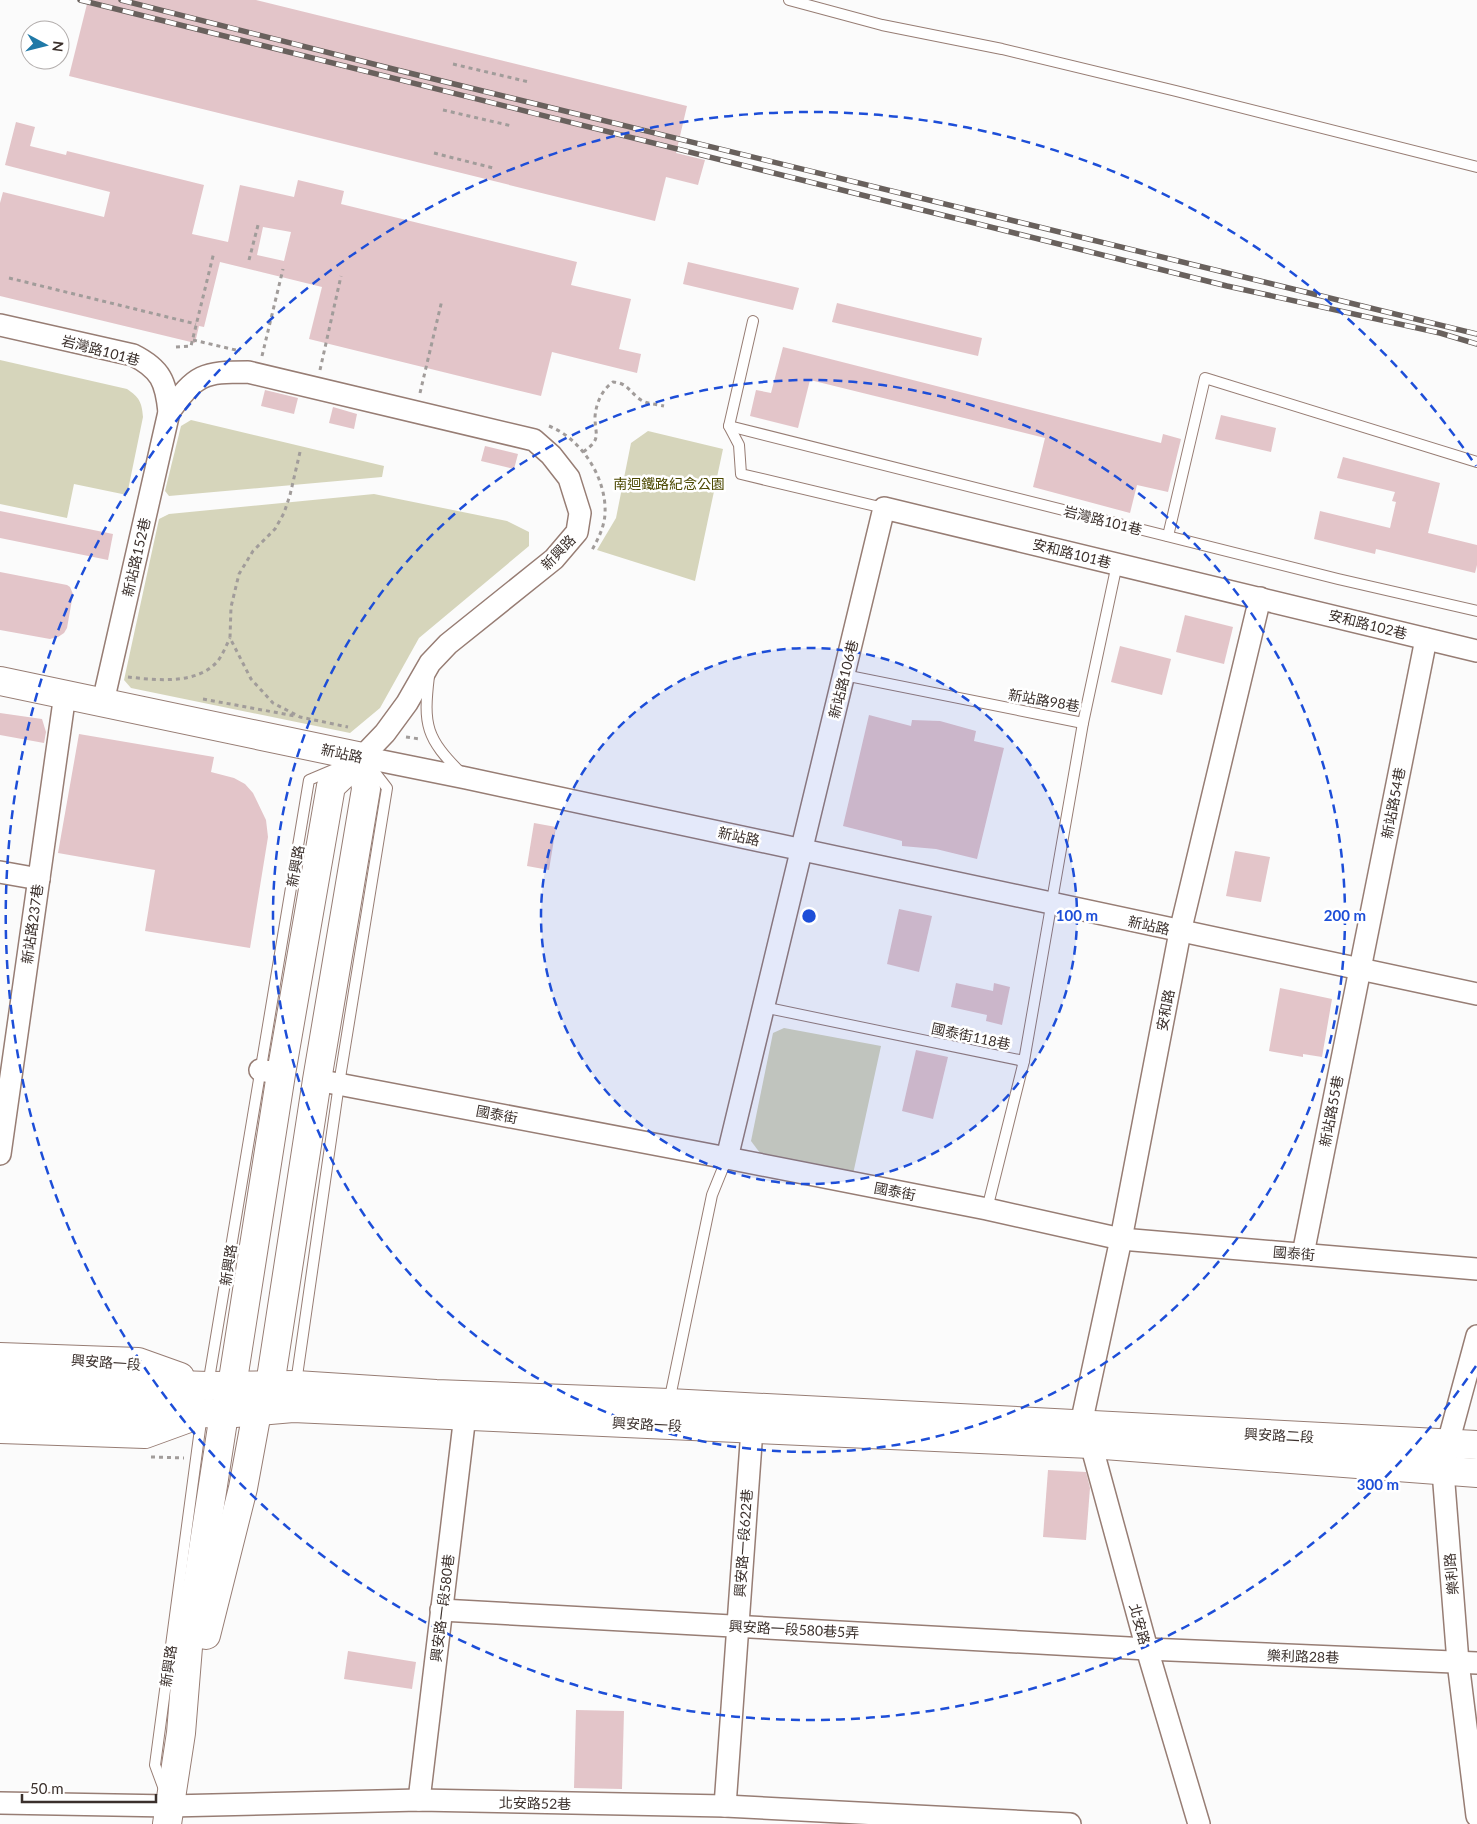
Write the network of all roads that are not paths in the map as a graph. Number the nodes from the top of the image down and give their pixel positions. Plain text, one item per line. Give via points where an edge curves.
1 (789, 0) edge
2 (1477, 168) edge
3 (753, 321) dead end
4 (0, 325) edge
5 (169, 412) junction
6 (729, 426) junction
7 (1477, 462) edge
8 (884, 508) junction
9 (1168, 536) junction
10 (1117, 564) junction
11 (1260, 598) junction
12 (1477, 611) edge
13 (1426, 638) junction
14 (1477, 651) edge
15 (430, 663) junction
16 (844, 675) junction
17 (0, 681) edge
18 (65, 694) junction
19 (103, 702) junction
20 (1083, 723) junction
21 (362, 757) junction
22 (466, 778) junction
23 (801, 850) junction
24 (0, 872) edge
25 (39, 879) junction
26 (1051, 904) junction
27 (1180, 932) junction
28 (1360, 968) junction
29 (1477, 994) edge
30 (763, 1007) junction
31 (8, 1036) edge
32 (1024, 1061) junction
33 (328, 1082) junction
34 (0, 1154) edge
35 (726, 1158) junction
36 (987, 1209) junction
37 (1121, 1239) junction
38 (1303, 1254) junction
39 (1477, 1269) edge
40 (1477, 1336) edge
41 (0, 1357) edge
42 (0, 1379) edge
43 (220, 1386) junction
44 (290, 1394) junction
45 (669, 1403) junction
46 (0, 1404) edge
47 (257, 1412) junction
48 (213, 1413) junction
49 (464, 1415) junction
50 (0, 1429) edge
51 (752, 1429) junction
52 (1086, 1434) junction
53 (1448, 1443) junction
54 (1477, 1445) edge
55 (1443, 1471) junction
56 (1477, 1473) edge
57 (441, 1610) junction
58 (738, 1626) junction
59 (1147, 1649) junction
60 (1468, 1663) edge
61 (181, 1733) junction
62 (419, 1800) junction
63 (0, 1804) edge
64 (725, 1806) junction
65 (169, 1815) edge
66 (1477, 1816) edge
67 (1070, 1824) edge
68 (1199, 1824) edge

1 - 2 lane via 882,25 1002,49 1176,91
3 - 6 lane
4 - 5 street, 岩灣路101巷 via 133,355 150,363 166,392
5 - 15 street, 新興路 via 198,379 218,372 248,372 534,440 551,455 569,478 580,513 577,532 554,559 448,644
5 - 19 street, 新站路152巷
6 - 8 lane via 739,445 741,474
6 - 9 lane, 岩灣路101巷
7 - 9 lane via 1205,378
8 - 10 street, 安和路101巷
8 - 16 street, 新站路106巷
9 - 12 lane, 岩灣路101巷
10 - 11 street, 安和路101巷
10 - 20 lane, 新站路98巷
11 - 13 street, 安和路102巷
11 - 27 street, 安和路
13 - 14 street, 安和路102巷
13 - 28 street, 新站路54巷
15 - 21 street, 新興路 via 386,734
15 - 22 lane via 425,704 428,729 447,758
16 - 20 lane, 新站路98巷
16 - 23 street, 新站路106巷
17 - 18 street, 新站路
18 - 19 street, 新站路
18 - 25 street, 新站路237巷
19 - 21 street, 新站路
20 - 26 lane
21 - 22 street, 新站路
21 - 33 street, 新興路 via 366,789
21 - 43 street, 新興路 via 331,786 270,1072
22 - 23 street, 新站路
23 - 26 street, 新站路
23 - 30 street, 新站路106巷
24 - 25 street
25 - 31 street, 新站路237巷
26 - 27 street, 新站路
26 - 32 lane
27 - 28 street, 新站路
27 - 37 street, 安和路
28 - 29 street, 新站路
28 - 38 street, 新站路55巷
30 - 32 lane, 國泰街118巷
30 - 35 street, 新站路106巷
31 - 34 street, 新站路237巷
32 - 36 lane, 國泰街118巷
33 - 35 street, 國泰街
33 - 44 street, 新興路
35 - 36 street, 國泰街
35 - 45 lane via 712,1195
36 - 37 street, 國泰街
37 - 38 street, 國泰街
37 - 52 street, 安和路
38 - 39 street, 國泰街
40 - 53 street, 樂利路
41 - 43 street, 興安路一段 via 138,1362
42 - 43 street, 興安路一段
43 - 44 street, 興安路一段
43 - 48 street, 新興路
44 - 45 street, 興安路一段 via 436,1394
44 - 47 street, 新興路
44 - 49 street, 興安路一段
45 - 52 street, 興安路一段
46 - 48 street
47 - 48 street
47 - 61 street, 新興路 via 243,1488
48 - 50 street via 145,1434
48 - 61 street, 新興路
48 - 65 lane, 新興路 via 155,1765
49 - 51 street, 興安路一段
49 - 57 street, 興安路一段580巷
51 - 52 street, 興安路一段
51 - 58 street, 興安路一段622巷
52 - 53 street, 興安路二段
52 - 55 street, 興安路二段
52 - 59 street, 北安路
53 - 54 street, 興安路二段
53 - 55 street, 樂利路
55 - 56 street, 興安路二段
55 - 60 street, 樂利路
57 - 58 street, 興安路一段580巷5弄
57 - 62 street, 興安路一段580巷
58 - 59 street, 興安路一段580巷5弄
58 - 64 street, 興安路一段622巷
59 - 60 street, 樂利路28巷
59 - 68 street, 北安路
60 - 66 street, 樂利路
61 - 65 street, 新興路
62 - 64 street, 北安路52巷
62 - 65 street, 北安路52巷
63 - 65 street, 北安路52巷
64 - 67 street, 北安路52巷

